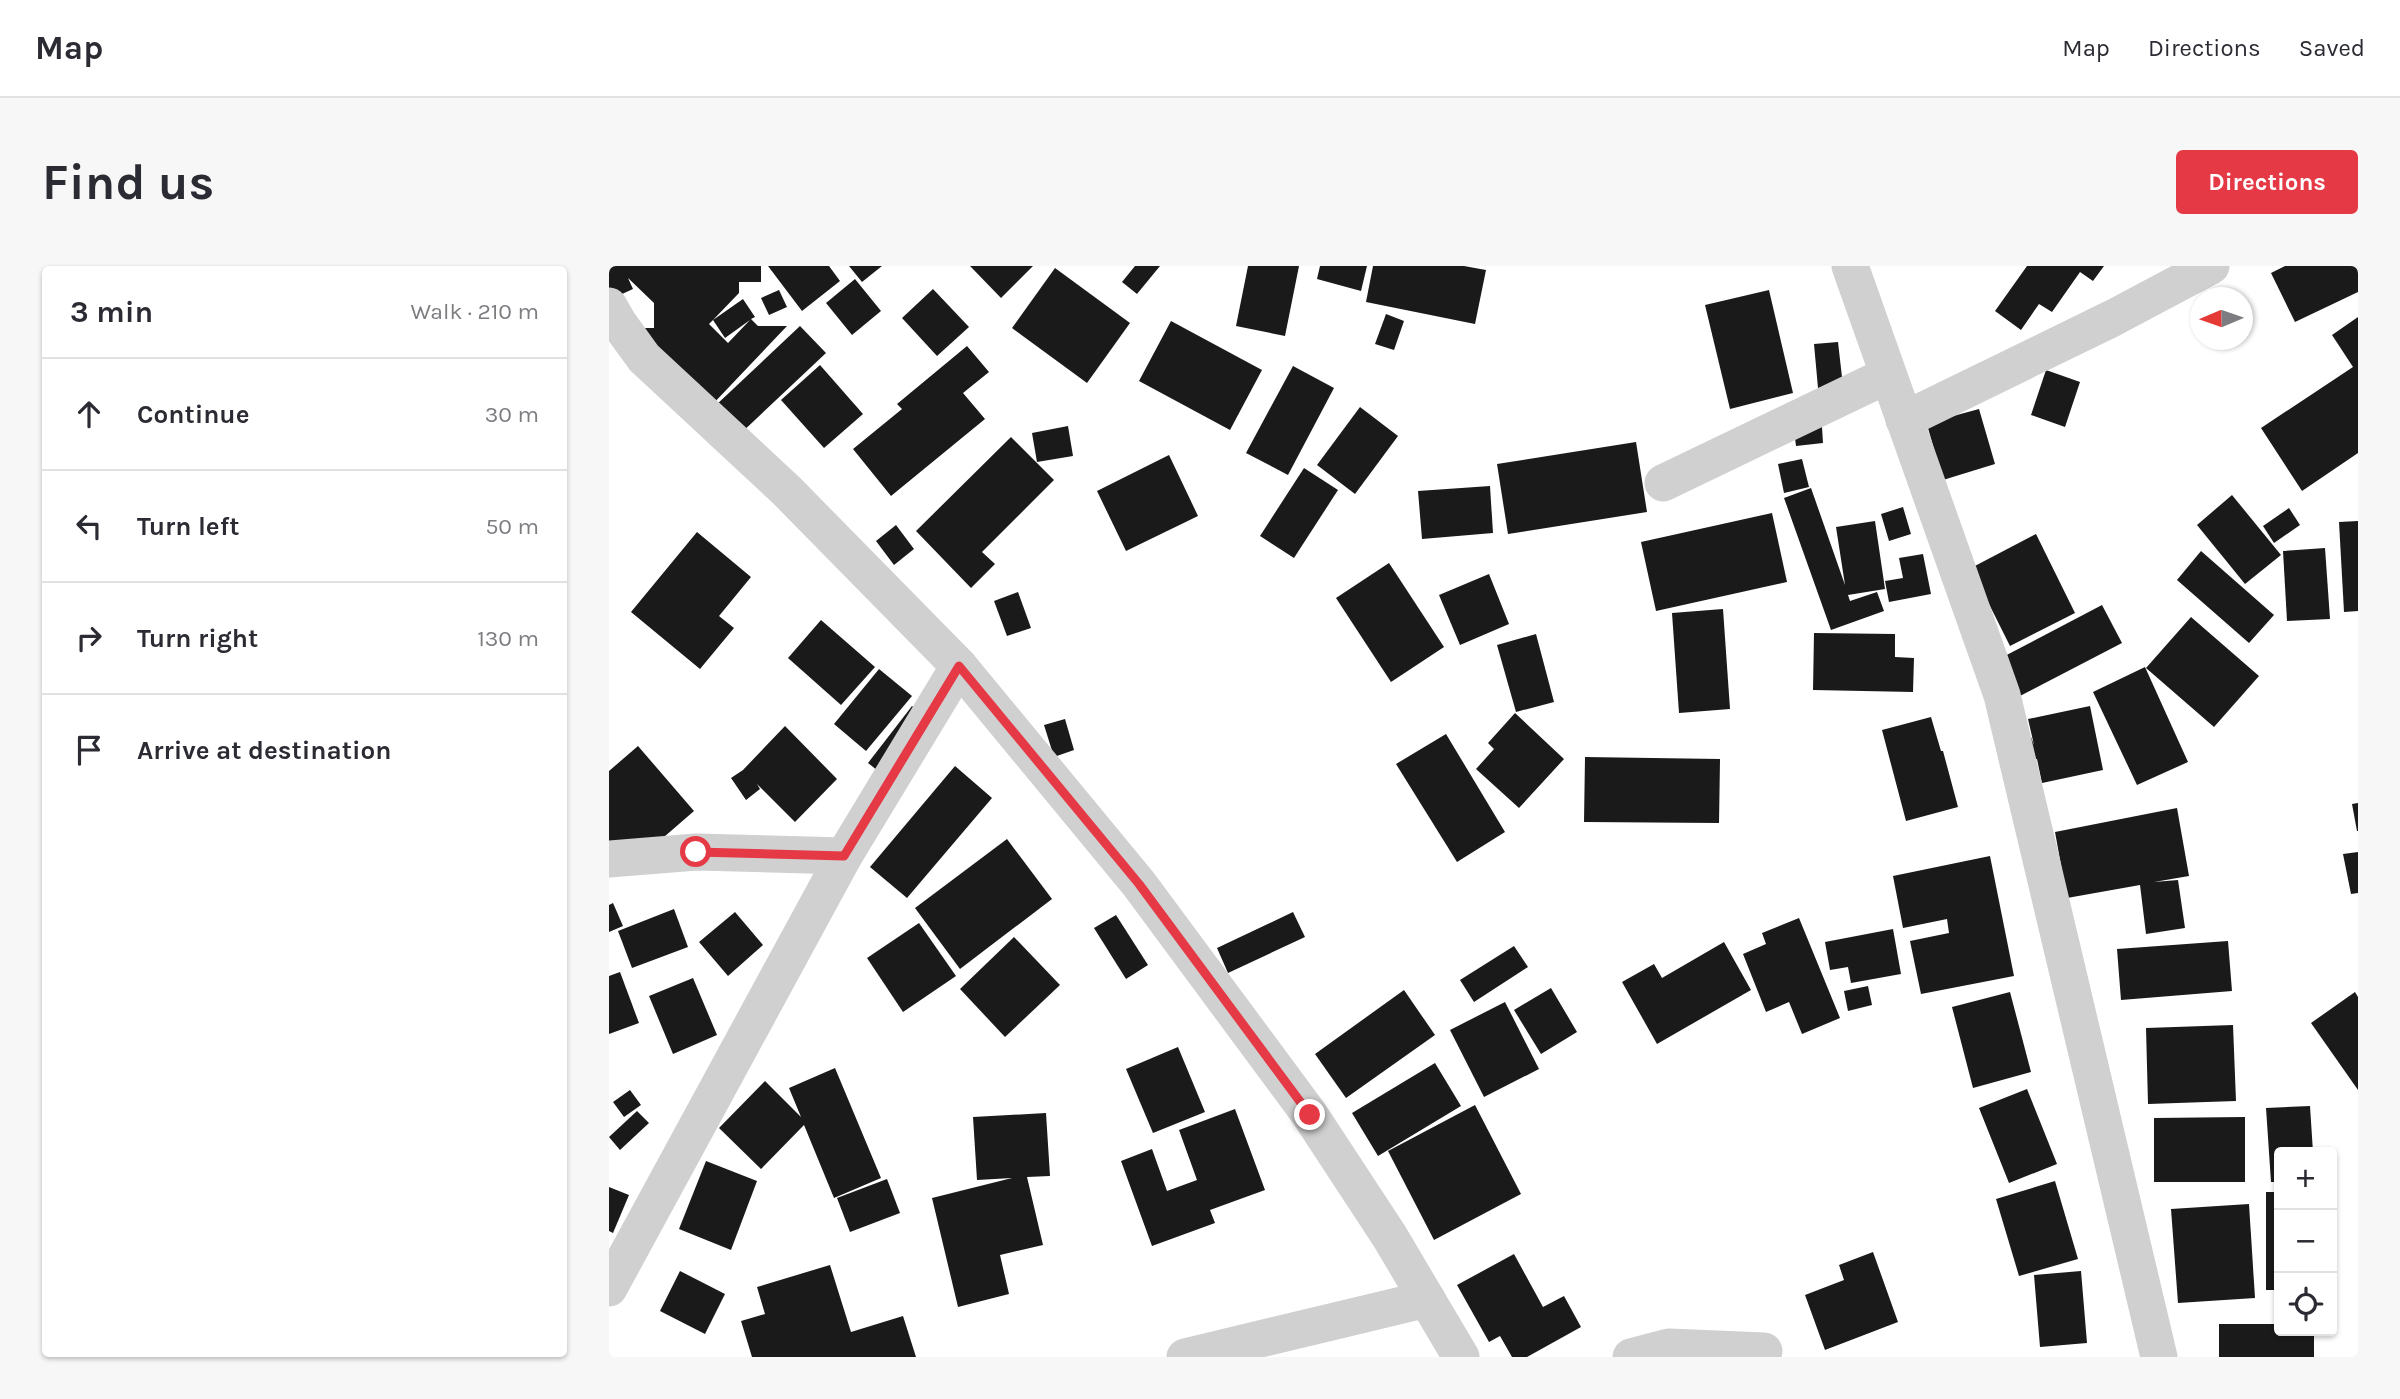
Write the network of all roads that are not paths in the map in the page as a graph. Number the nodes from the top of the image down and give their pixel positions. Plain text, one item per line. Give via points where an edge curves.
1 (1850, 266) edge
2 (2211, 266) edge
3 (609, 306) edge
4 (1888, 375) junction
5 (1904, 420) junction
6 (1663, 484) dead end
7 (959, 666) junction
8 (844, 856) junction
9 (609, 859) edge
10 (609, 1288) edge
11 (1427, 1299) junction
12 (1764, 1352) dead end
13 (1185, 1357) edge
14 (1461, 1357) edge
15 (1631, 1357) edge
16 (2159, 1357) edge

1 - 4 street
2 - 5 street
3 - 7 street via 644,358 786,490
4 - 5 street
4 - 6 street
5 - 16 street via 2002,695
7 - 8 street
7 - 11 street via 1213,981 1310,1115
8 - 9 street via 696,852
8 - 10 street
11 - 13 street
11 - 14 street
12 - 15 street via 1669,1347

